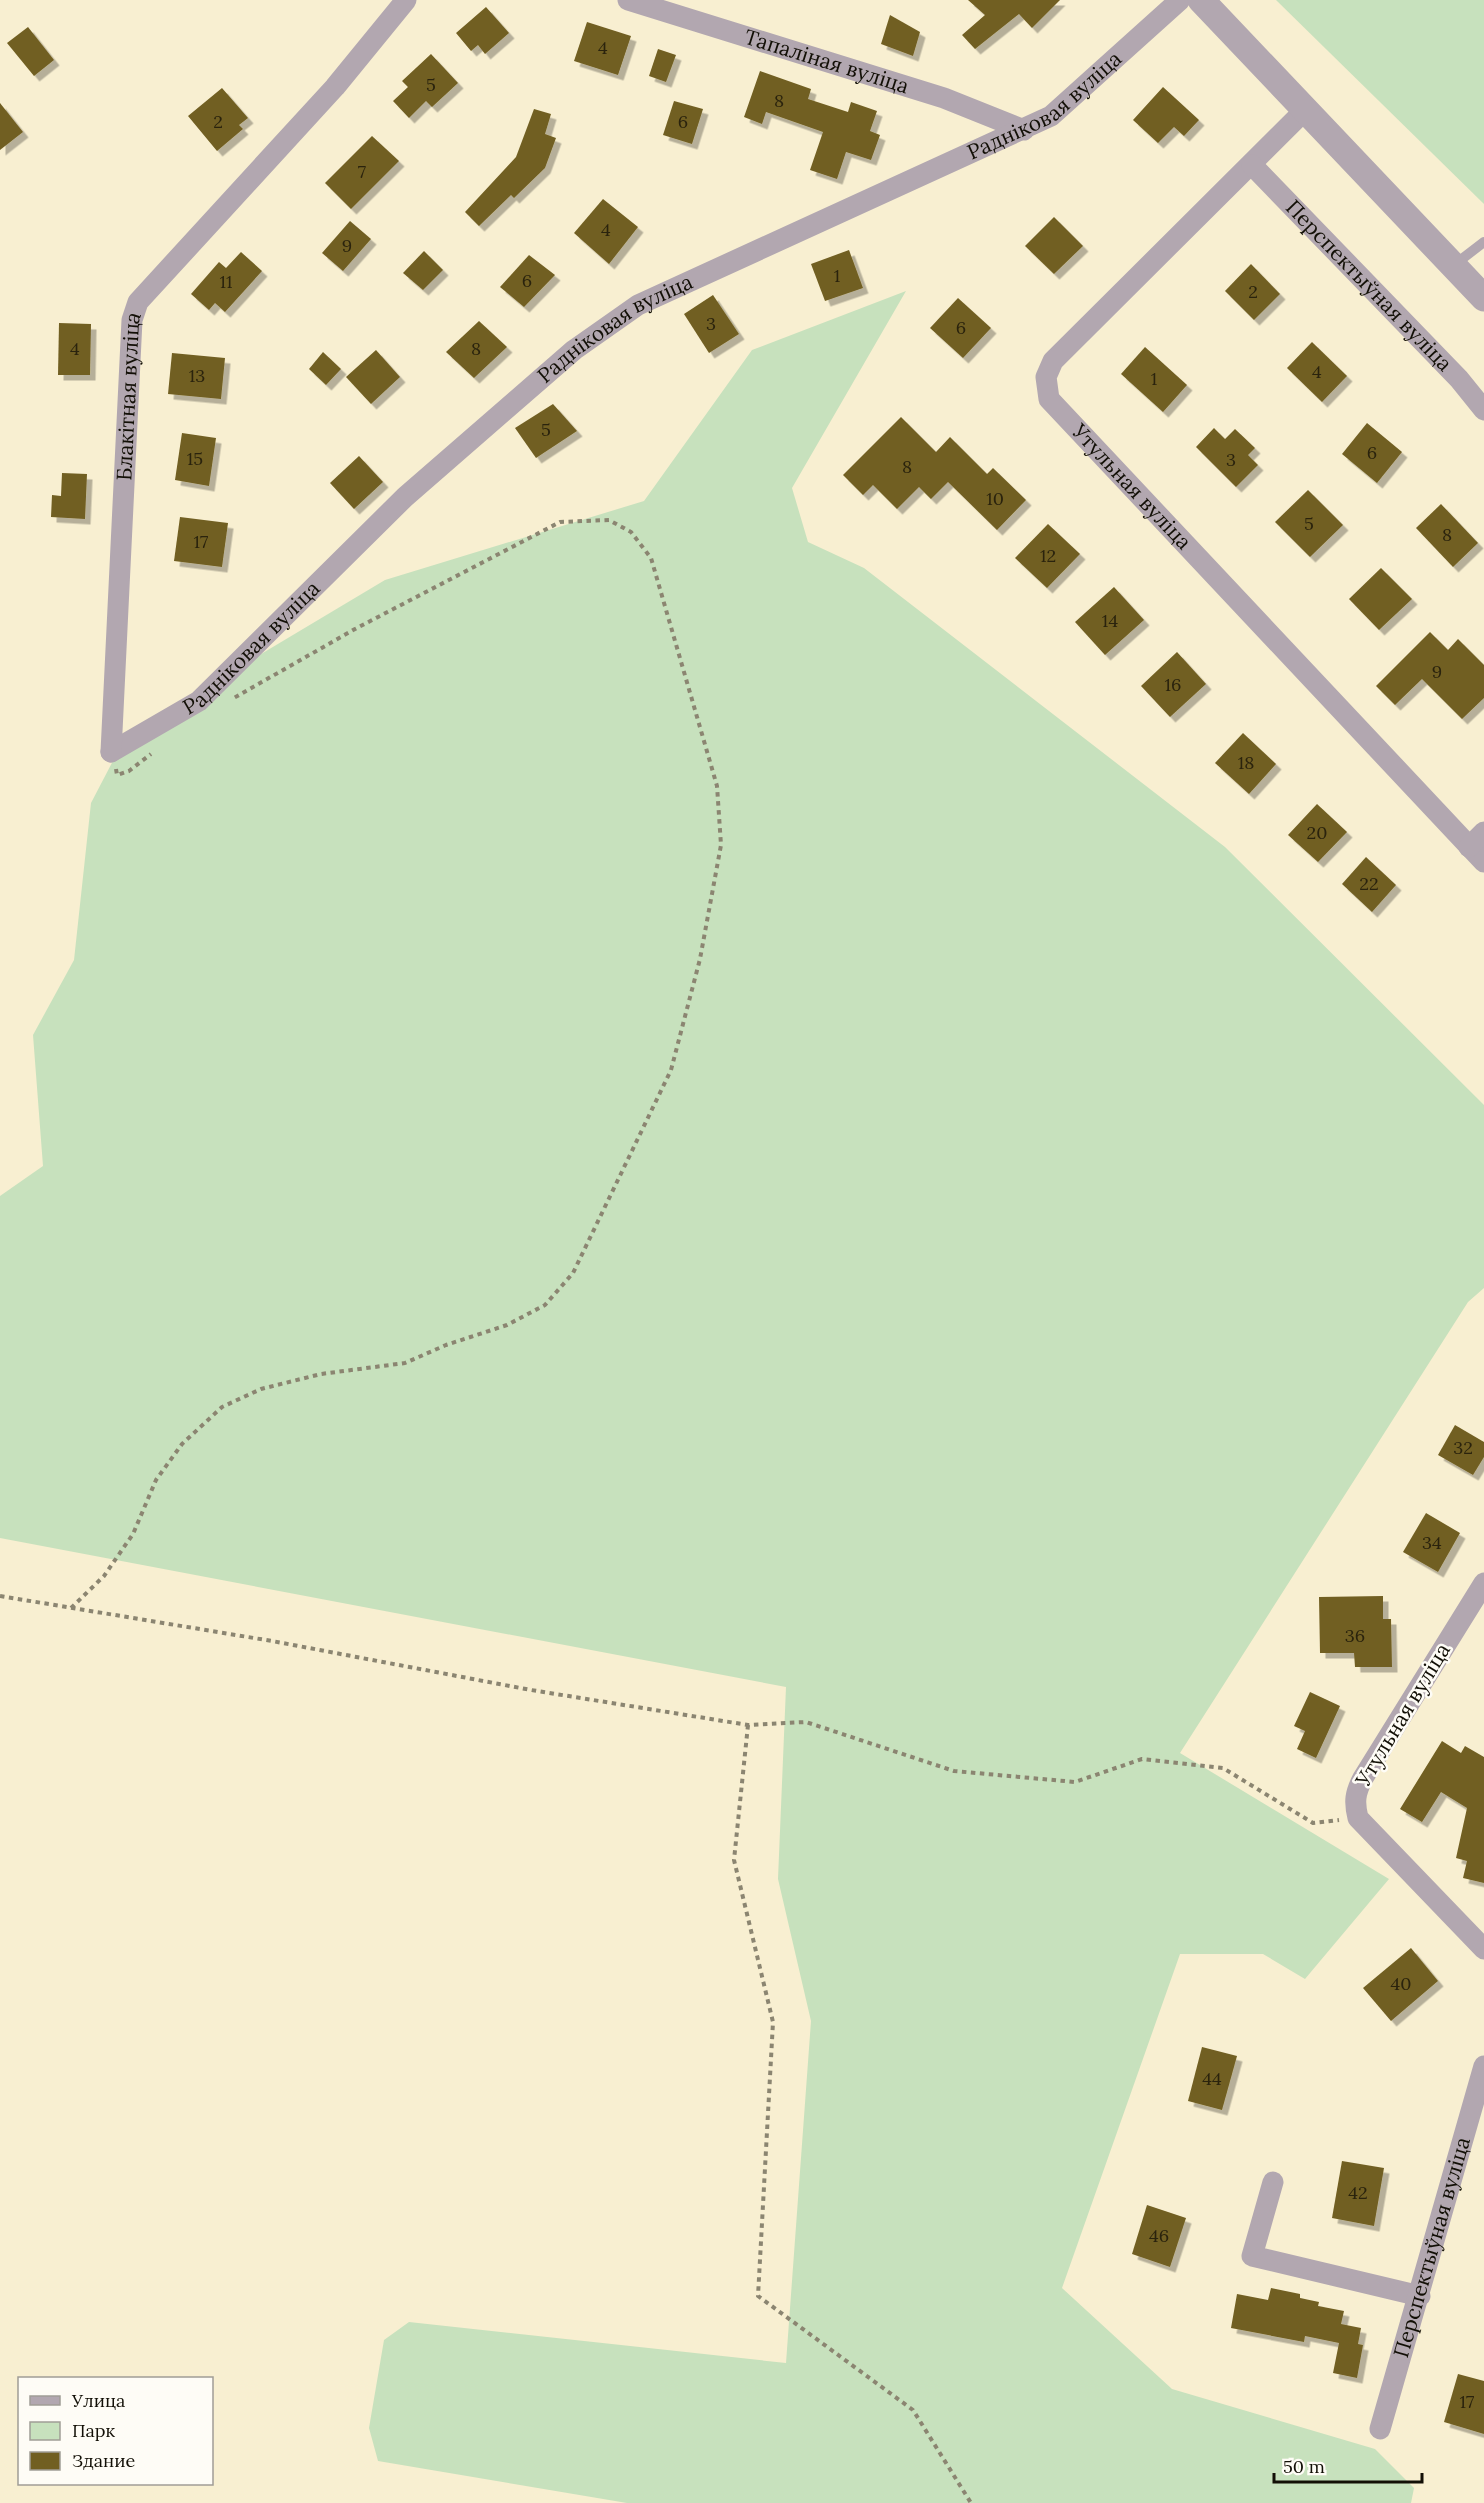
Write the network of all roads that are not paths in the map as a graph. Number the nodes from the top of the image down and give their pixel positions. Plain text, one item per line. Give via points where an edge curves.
1 (406, 0) edge
2 (628, 0) edge
3 (1180, 0) edge
4 (1201, 0) edge
5 (1305, 110) junction
6 (1024, 130) junction
7 (1252, 165) junction
8 (1484, 242) edge
9 (1454, 266) junction
10 (1484, 298) edge
11 (1484, 410) edge
12 (111, 752) joint
13 (1484, 832) edge
14 (1477, 855) edge
15 (1484, 1583) edge
16 (1484, 1949) edge
17 (1484, 2066) edge
18 (1273, 2182) dead end
19 (1420, 2296) junction
20 (1380, 2429) dead end

1 - 12 street, Блакітная вуліца via 335,87 138,302 132,320
2 - 6 street, Тапаліная вуліца via 944,98
3 - 6 street, Радніковая вуліца via 1051,116
4 - 5 street
5 - 7 street, Утульная вуліца
5 - 9 street
6 - 12 street, Радніковая вуліца via 638,305 574,350 405,497 199,701
7 - 11 street, Перспектыўная вуліца
7 - 14 street, Утульная вуліца via 1053,361 1046,378 1049,399
8 - 9 lane
9 - 10 street
13 - 14 street
15 - 16 street, Утульная вуліца via 1363,1778 1354,1804 1358,1818
17 - 19 street, Перспектыўная вуліца
18 - 19 street via 1252,2256
19 - 20 street, Перспектыўная вуліца

